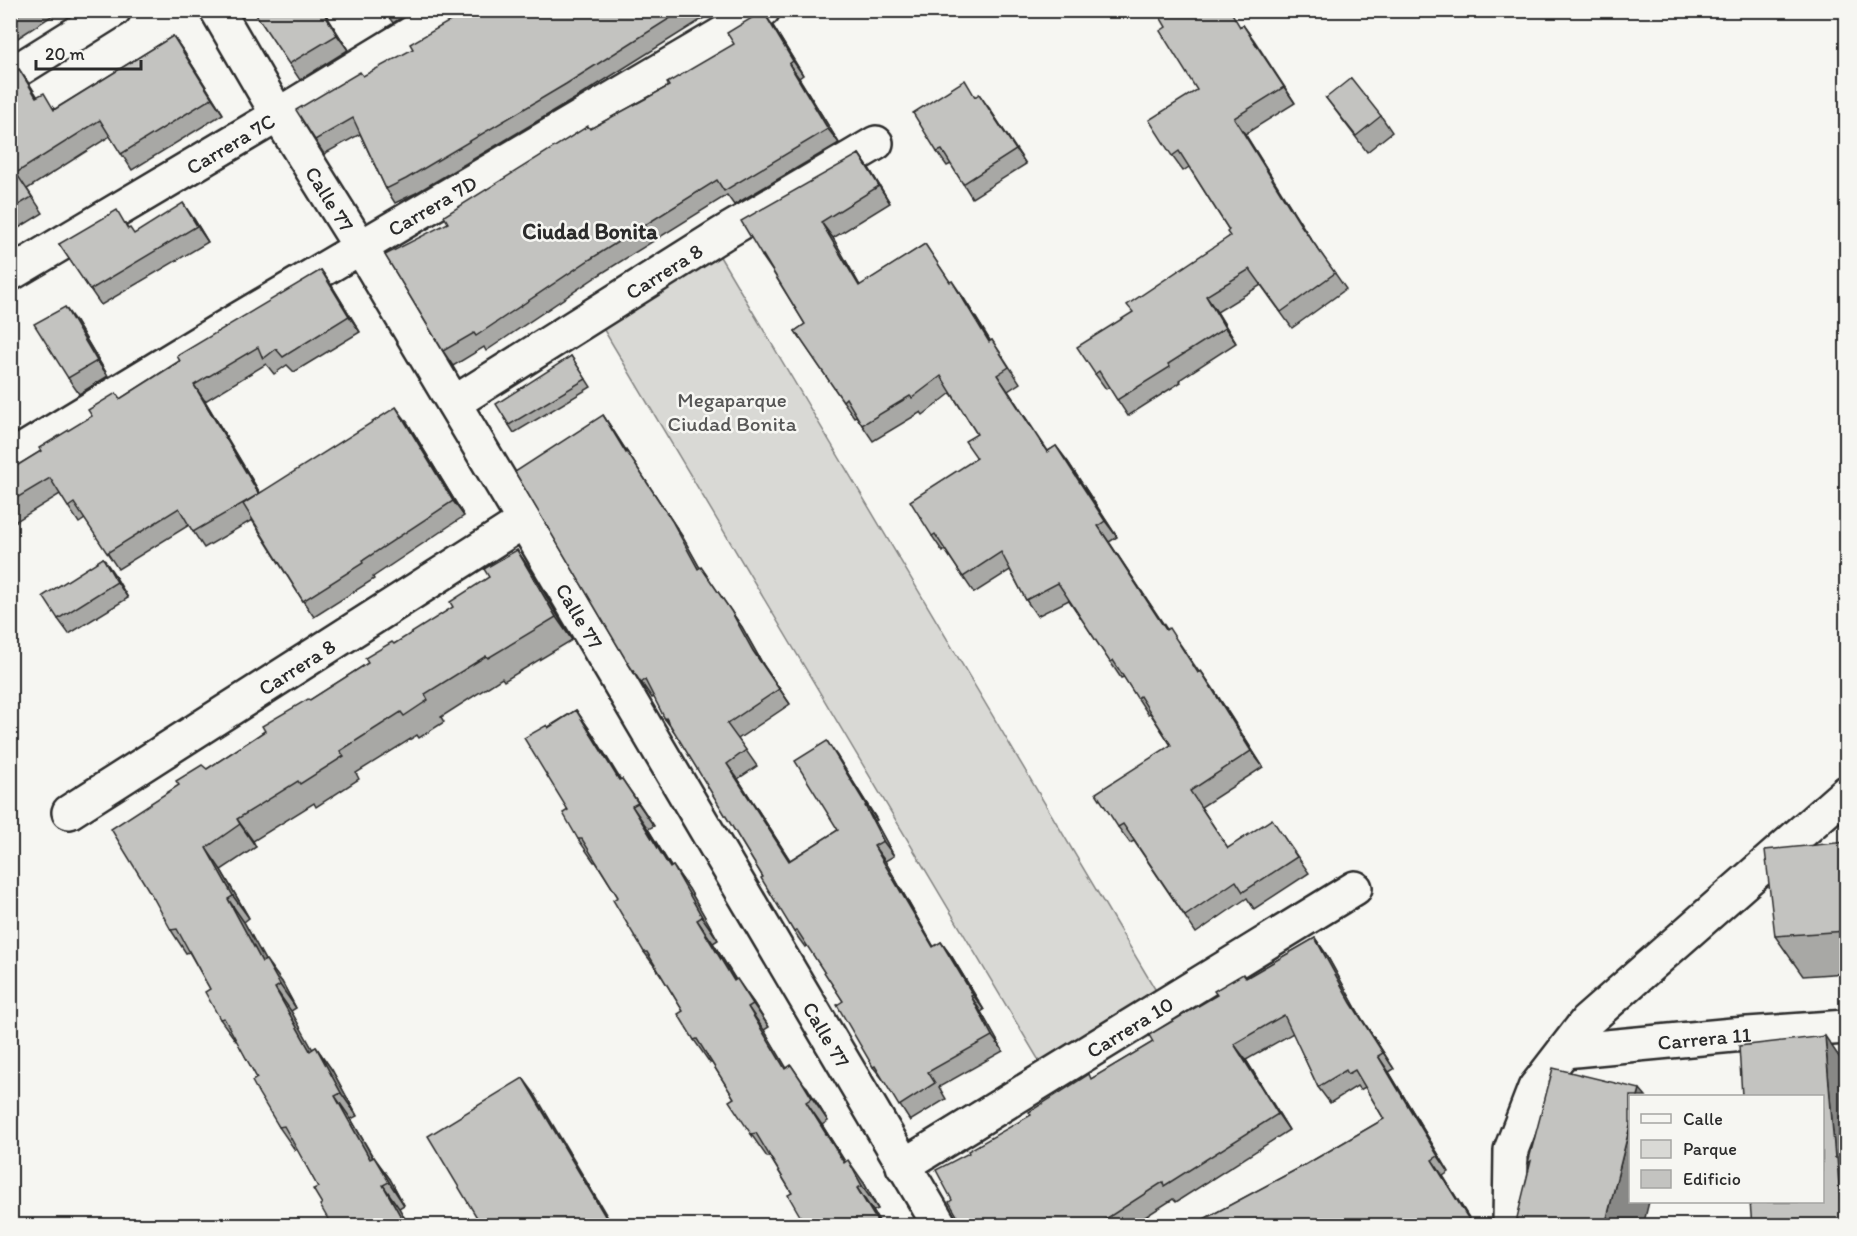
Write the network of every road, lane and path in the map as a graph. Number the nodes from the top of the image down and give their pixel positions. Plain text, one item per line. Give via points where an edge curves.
1 (114, 10) edge
2 (217, 10) edge
3 (450, 10) edge
4 (763, 10) edge
5 (10, 75) edge
6 (278, 115) junction
7 (876, 143) dead end
8 (361, 248) junction
9 (10, 273) edge
10 (454, 404) junction
11 (10, 458) edge
12 (524, 521) junction
13 (1846, 793) edge
14 (69, 812) dead end
15 (1355, 888) dead end
16 (1846, 1027) edge
17 (1564, 1051) junction
18 (903, 1166) junction
19 (940, 1226) edge
20 (1510, 1226) edge

1 - 5 street
2 - 6 street, Calle 77
3 - 6 street, Carrera 7C
4 - 8 street, Carrera 7D
6 - 8 street, Calle 77
6 - 9 street, Carrera 7C
7 - 10 street, Carrera 8 via 722,234
8 - 10 street, Calle 77
8 - 11 street, Carrera 7D
10 - 12 street, Calle 77
12 - 14 street, Carrera 8
12 - 18 street, Calle 77
13 - 17 street via 1586,1022
15 - 18 street, Carrera 10
16 - 17 street, Carrera 11
17 - 20 street via 1535,1088 1511,1150
18 - 19 street, Calle 77

